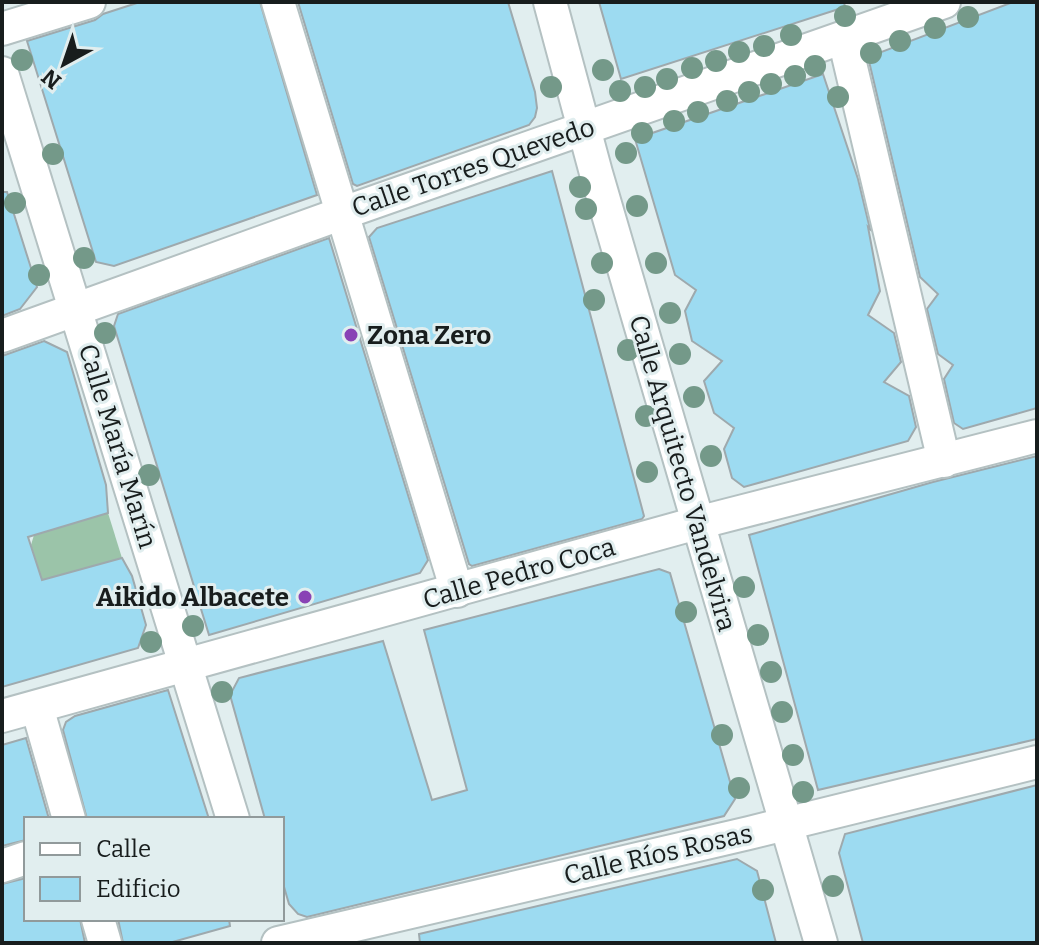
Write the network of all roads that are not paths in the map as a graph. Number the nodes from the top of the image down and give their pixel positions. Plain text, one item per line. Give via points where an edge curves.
1 (89, 2) edge
2 (278, 2) edge
3 (550, 2) edge
4 (944, 2) edge
5 (2, 29) edge
6 (844, 38) junction
7 (2, 73) edge
8 (583, 128) junction
9 (15, 159) edge
10 (343, 213) junction
11 (76, 311) junction
12 (2, 336) edge
13 (1037, 436) edge
14 (944, 461) junction
15 (697, 523) junction
16 (457, 591) junction
17 (186, 664) junction
18 (37, 707) junction
19 (2, 716) edge
20 (1037, 762) edge
21 (68, 817) edge
22 (232, 817) edge
23 (785, 824) junction
24 (24, 859) edge
25 (2, 866) edge
26 (99, 921) edge
27 (264, 921) edge
28 (105, 943) edge
29 (271, 943) edge
30 (278, 943) edge
31 (821, 943) edge

1 - 5 street
2 - 10 street
3 - 8 street, Calle Arquitecto Vandelvira
4 - 6 street, Calle Torres Quevedo
6 - 8 street, Calle Torres Quevedo
6 - 14 street
7 - 9 street, Calle María Marín
8 - 10 street, Calle Torres Quevedo
8 - 15 street, Calle Arquitecto Vandelvira
9 - 11 street, Calle María Marín
10 - 11 street, Calle Torres Quevedo
10 - 16 street
11 - 12 street, Calle Torres Quevedo
11 - 17 street, Calle María Marín
13 - 14 street, Calle Pedro Coca
14 - 15 street, Calle Pedro Coca
15 - 16 street, Calle Pedro Coca
15 - 23 street, Calle Arquitecto Vandelvira
16 - 17 street, Calle Pedro Coca
17 - 18 street, Calle Pedro Coca
17 - 22 street, Calle María Marín
18 - 19 street, Calle Pedro Coca
18 - 21 street
20 - 23 street, Calle Ríos Rosas
23 - 30 street, Calle Ríos Rosas
23 - 31 street, Calle Arquitecto Vandelvira
24 - 25 street
26 - 28 street
27 - 29 street

